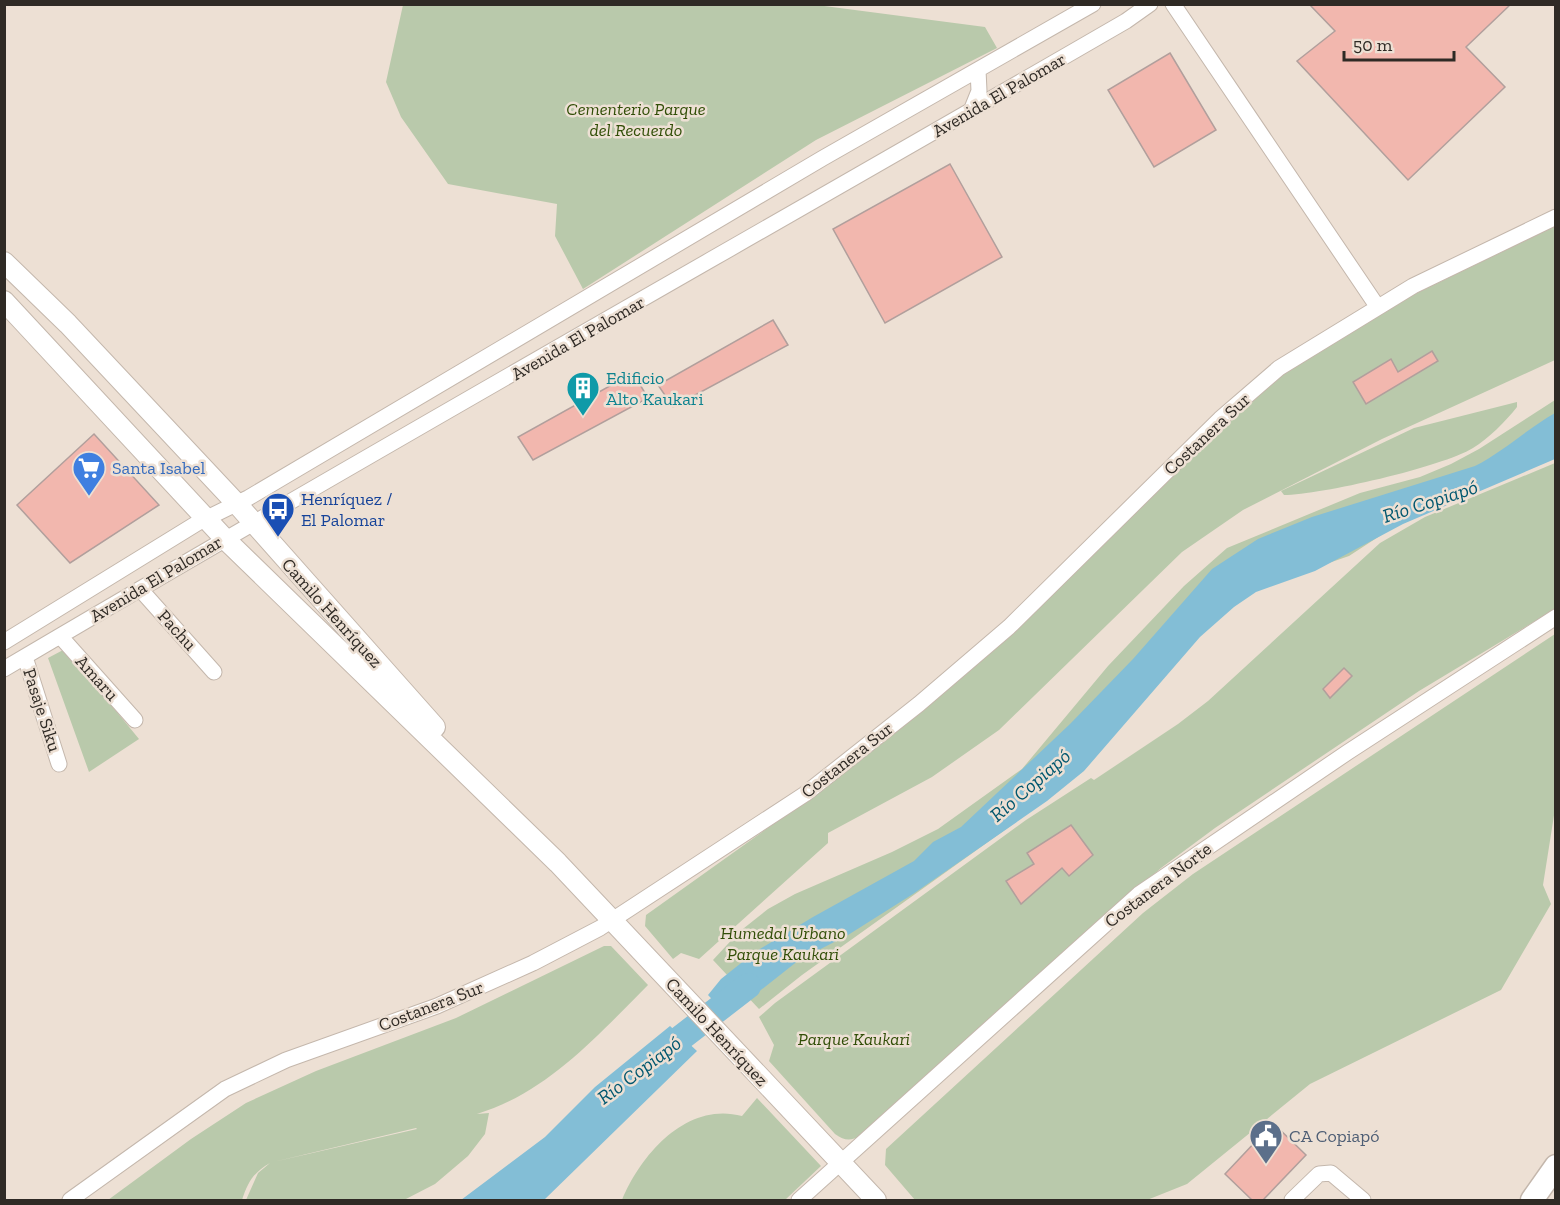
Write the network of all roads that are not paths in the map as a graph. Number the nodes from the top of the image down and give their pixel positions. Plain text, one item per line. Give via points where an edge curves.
1 (1093, 4) edge
2 (1150, 4) edge
3 (1173, 4) edge
4 (978, 70) junction
5 (971, 111) junction
6 (1556, 217) edge
7 (8, 270) edge
8 (4, 301) edge
9 (1377, 306) junction
10 (421, 396) junction
11 (430, 423) junction
12 (237, 504) junction
13 (207, 518) junction
14 (252, 523) junction
15 (225, 539) junction
16 (140, 589) junction
17 (1556, 617) edge
18 (60, 636) junction
19 (4, 642) edge
20 (25, 657) junction
21 (4, 669) edge
22 (214, 672) dead end
23 (135, 720) dead end
24 (59, 764) dead end
25 (558, 863) junction
26 (612, 920) junction
27 (840, 1161) junction
28 (1556, 1166) edge
29 (70, 1200) edge
30 (799, 1200) edge
31 (876, 1200) edge
32 (1292, 1200) edge
33 (1363, 1200) edge
34 (1532, 1200) edge

1 - 4 street, Avenida El Palomar
2 - 5 street, Avenida El Palomar
3 - 9 street
4 - 5 street via 979,91
4 - 10 street, Avenida El Palomar
5 - 11 street, Avenida El Palomar
6 - 9 street, Costanera Sur
7 - 12 main road, Camilo Henríquez via 68,324
8 - 13 main road, Camilo Henríquez
9 - 26 street, Costanera Sur via 1279,368 1220,419 1009,627 919,704 805,794
10 - 11 street
10 - 12 street, Avenida El Palomar
11 - 14 street, Avenida El Palomar
12 - 13 street, Avenida El Palomar
12 - 14 main road, Camilo Henríquez
13 - 15 main road, Camilo Henríquez
13 - 19 street, Avenida El Palomar
14 - 15 street, Avenida El Palomar
14 - 25 main road, Camilo Henríquez
15 - 16 street, Avenida El Palomar
15 - 25 main road, Camilo Henríquez
16 - 18 street, Avenida El Palomar
16 - 22 street, Pachu
17 - 27 street, Costanera Norte via 1139,894
18 - 20 street, Avenida El Palomar
18 - 23 street, Amaru
20 - 21 street, Avenida El Palomar
20 - 24 street, Pasaje Siku
25 - 26 main road, Camilo Henríquez
26 - 27 main road, Camilo Henríquez
26 - 29 street, Costanera Sur via 474,990 225,1089
27 - 30 street, Costanera Norte
27 - 31 main road, Camilo Henríquez
28 - 34 highway
32 - 33 street via 1319,1173 1331,1173

